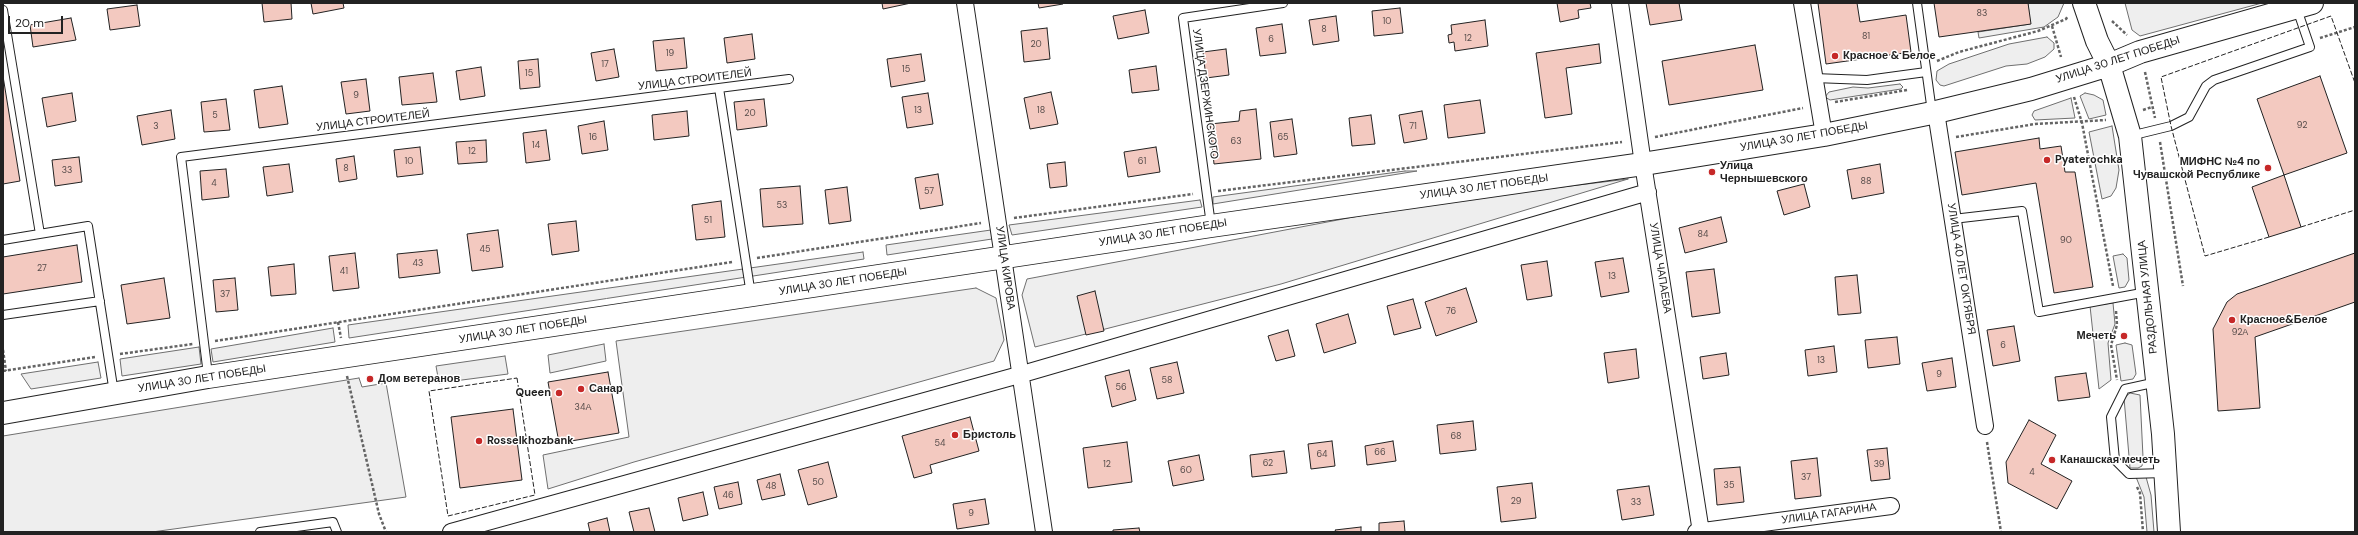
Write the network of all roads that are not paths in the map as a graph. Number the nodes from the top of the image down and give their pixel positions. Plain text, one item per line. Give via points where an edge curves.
1 (965, 3) edge
2 (1283, 3) edge
3 (1620, 3) edge
4 (1802, 3) edge
5 (1917, 3) edge
6 (2305, 5) edge
7 (2077, 8) edge
8 (3, 10) edge
9 (2110, 65) junction
10 (1926, 69) junction
11 (1814, 78) junction
12 (789, 79) dead end
13 (719, 88) junction
14 (1936, 119) junction
15 (1824, 135) junction
16 (2130, 136) junction
17 (1643, 164) junction
18 (1648, 192) junction
19 (1953, 219) junction
20 (1211, 226) junction
21 (40, 234) junction
22 (3, 240) edge
23 (1003, 258) junction
24 (2148, 292) junction
25 (752, 295) junction
26 (100, 301) junction
27 (3, 315) edge
28 (1019, 375) junction
29 (208, 377) junction
30 (2157, 382) junction
31 (114, 394) junction
32 (3, 413) edge
33 (1985, 426) road end
34 (2166, 473) junction
35 (1891, 506) dead end
36 (260, 532) edge
37 (338, 532) edge
38 (451, 532) edge
39 (1044, 532) edge
40 (1700, 532) edge
41 (2169, 532) edge

1 - 23 street, УЛИЦА КИРОВА
2 - 20 lane, УЛИЦА ДЗЕРЖИНСКОГО via 1183,18
3 - 17 street, УЛИЦА ЧАПАЕВА
4 - 11 street
5 - 10 lane
6 - 9 street, УЛИЦА 30 ЛЕТ ПОБЕДЫ via 2140,52
6 - 16 lane via 2310,47 2214,80 2206,86 2189,117 2158,130
7 - 9 street
8 - 21 lane
9 - 14 street, УЛИЦА 30 ЛЕТ ПОБЕДЫ
9 - 16 street, РАЗДОЛЬНАЯ УЛИЦА
10 - 11 lane via 1867,80
10 - 14 lane
11 - 15 street
12 - 13 lane, УЛИЦА СТРОИТЕЛЕЙ
13 - 25 lane
13 - 29 lane, УЛИЦА СТРОИТЕЛЕЙ via 181,157
14 - 15 street, УЛИЦА 30 ЛЕТ ПОБЕДЫ
14 - 19 street, УЛИЦА 40 ЛЕТ ОКТЯБРЯ
15 - 17 street, УЛИЦА 30 ЛЕТ ПОБЕДЫ
16 - 24 street, РАЗДОЛЬНАЯ УЛИЦА
17 - 18 street, УЛИЦА ЧАПАЕВА
17 - 20 street, УЛИЦА 30 ЛЕТ ПОБЕДЫ
18 - 28 street
18 - 40 street, УЛИЦА ЧАПАЕВА
19 - 24 lane via 2022,211 2039,312
19 - 33 street, УЛИЦА 40 ЛЕТ ОКТЯБРЯ
20 - 23 street, УЛИЦА 30 ЛЕТ ПОБЕДЫ
21 - 22 lane
21 - 26 lane via 88,226
23 - 25 street, УЛИЦА 30 ЛЕТ ПОБЕДЫ
23 - 28 street, УЛИЦА КИРОВА
24 - 30 street, РАЗДОЛЬНАЯ УЛИЦА
25 - 29 street, УЛИЦА 30 ЛЕТ ПОБЕДЫ
26 - 27 lane
26 - 31 lane
28 - 38 street
28 - 39 street, УЛИЦА КИРОВА
29 - 31 street, УЛИЦА 30 ЛЕТ ПОБЕДЫ
30 - 34 street, РАЗДОЛЬНАЯ УЛИЦА
30 - 34 lane via 2125,389 2111,417 2116,460 2129,474
31 - 32 street, УЛИЦА 30 ЛЕТ ПОБЕДЫ
34 - 41 street, РАЗДОЛЬНАЯ УЛИЦА
35 - 40 street, УЛИЦА ГАГАРИНА
36 - 37 lane via 333,522

